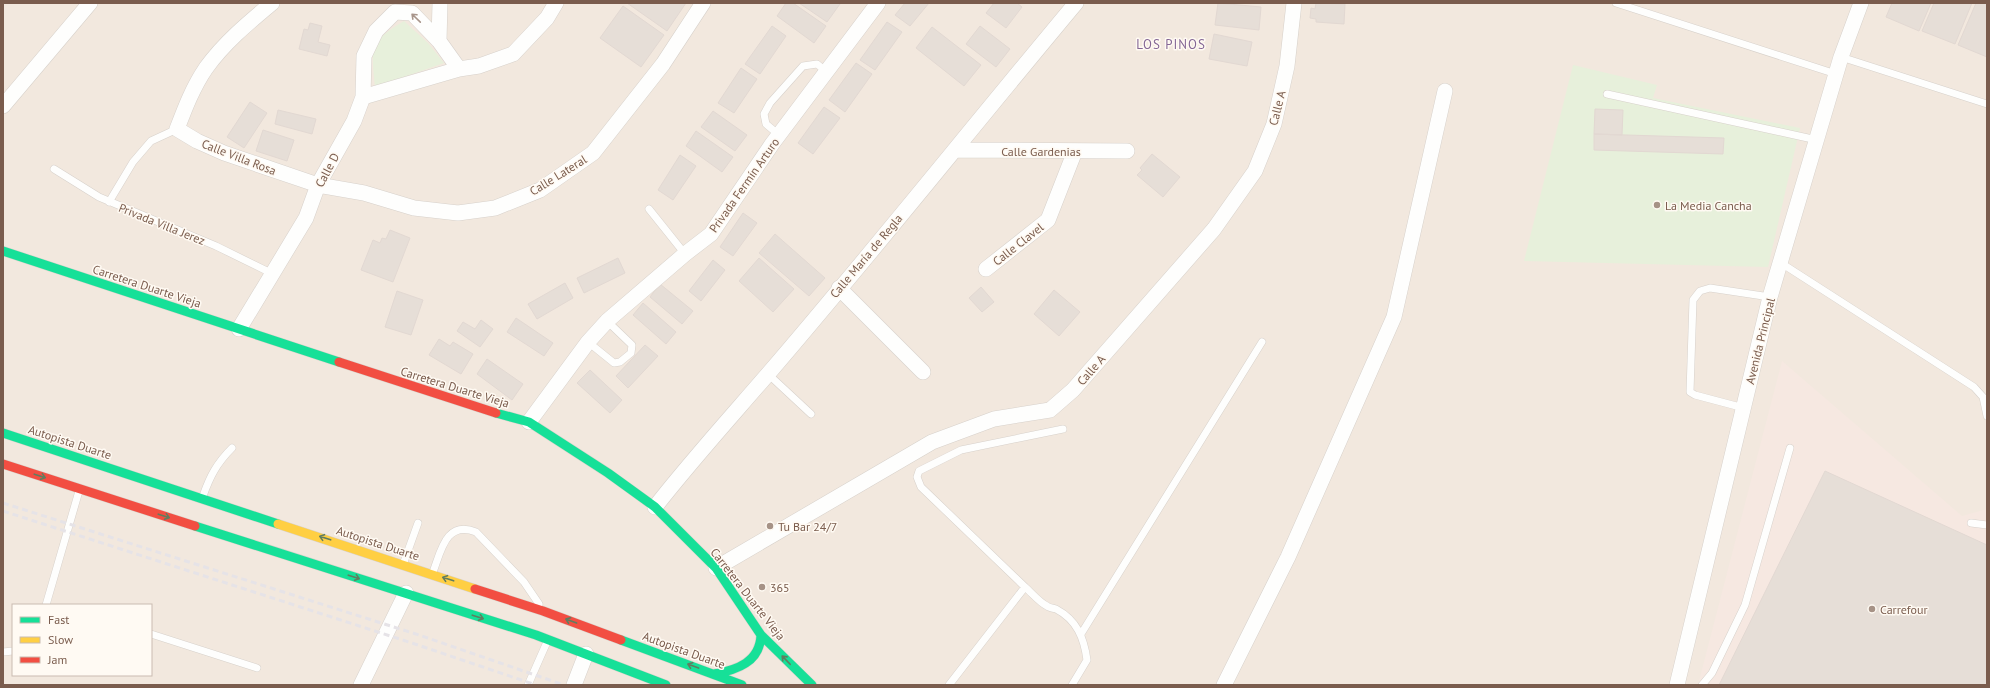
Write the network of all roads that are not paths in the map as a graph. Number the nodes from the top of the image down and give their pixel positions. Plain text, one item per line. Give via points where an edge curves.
1 (90, 3) edge
2 (272, 3) edge
3 (440, 3) edge
4 (556, 3) edge
5 (704, 3) edge
6 (878, 3) edge
7 (1076, 3) edge
8 (1294, 3) edge
9 (1616, 3) edge
10 (1861, 3) edge
11 (399, 7) edge
12 (439, 41) junction
13 (1841, 57) junction
14 (459, 69) junction
15 (827, 72) junction
16 (1836, 74) junction
17 (1445, 90) dead end
18 (1607, 94) dead end
19 (364, 97) junction
20 (1987, 104) edge
21 (3, 106) edge
22 (177, 129) junction
23 (779, 135) junction
24 (1817, 140) junction
25 (955, 150) junction
26 (1075, 151) junction
27 (1127, 151) dead end
28 (54, 168) dead end
29 (318, 185) junction
30 (109, 202) junction
31 (648, 209) dead end
32 (3, 251) edge
33 (685, 254) junction
34 (1781, 263) junction
35 (986, 269) dead end
36 (273, 274) junction
37 (839, 288) junction
38 (1770, 297) junction
39 (607, 321) junction
40 (239, 329) junction
41 (588, 342) junction
42 (1262, 342) dead end
43 (923, 372) dead end
44 (768, 374) junction
45 (1744, 408) junction
46 (811, 414) dead end
47 (1987, 416) edge
48 (529, 422) junction
49 (1063, 429) dead end
50 (3, 433) edge
51 (232, 448) dead end
52 (1790, 448) dead end
53 (3, 464) edge
54 (80, 489) junction
55 (203, 498) junction
56 (655, 507) junction
57 (418, 523) dead end
58 (1971, 523) dead end
59 (1987, 525) edge
60 (403, 564) junction
61 (716, 568) junction
62 (433, 574) junction
63 (1025, 588) junction
64 (406, 593) junction
65 (46, 604) edge
66 (544, 611) junction
67 (152, 634) edge
68 (1081, 634) junction
69 (761, 635) junction
70 (548, 640) junction
71 (586, 654) junction
72 (257, 668) dead end
73 (714, 674) junction
74 (361, 685) edge
75 (528, 685) edge
76 (574, 685) edge
77 (666, 685) edge
78 (742, 685) edge
79 (812, 685) edge
80 (949, 685) edge
81 (1072, 685) edge
82 (1224, 685) edge
83 (1677, 685) edge
84 (1702, 685) edge

1 - 21 street
2 - 22 street via 241,29 206,68 186,104
3 - 12 street
4 - 14 street via 547,18 513,54 479,66
5 - 29 street, Calle Lateral via 663,64 593,153 540,190 495,208 458,213 414,208 364,193
6 - 15 street, Privada Fermín Arturo
7 - 25 street, Calle María de Regla
8 - 61 street, Calle A via 1287,66 1274,124 1255,171 1214,229 1073,390 1050,410 994,419 932,442
9 - 16 lane
10 - 13 street, Avenida Principal
12 -> 11 street via 412,13
11 - 19 street via 376,32 364,56
12 - 14 street
13 - 16 street, Avenida Principal
13 - 20 lane
14 - 19 street
15 - 23 street, Privada Fermín Arturo
15 - 23 lane via 817,64 803,66 770,103 764,114 766,124
16 - 24 street, Avenida Principal
17 - 82 street via 1394,317 1288,557
18 - 24 lane
19 - 29 street, Calle D via 354,121
22 - 29 street, Calle Villa Rosa via 224,154
22 - 30 lane via 151,140 133,162
23 - 33 street, Privada Fermín Arturo via 711,234
24 - 34 street, Avenida Principal
25 - 26 street, Calle Gardenias
25 - 37 street, Calle María de Regla
26 - 27 street, Calle Gardenias
26 - 35 street, Calle Clavel via 1048,220
28 - 30 lane, Privada Villa Jerez
29 - 36 street, Calle D via 306,218
30 - 36 lane, Privada Villa Jerez via 216,246
31 - 33 lane
32 - 40 main road, Carretera Duarte Vieja
33 - 39 street, Privada Fermín Arturo
34 - 38 street, Avenida Principal
34 - 47 lane via 1974,386 1983,397
36 - 40 street, Calle D
37 - 43 street
37 - 44 street, Calle María de Regla
38 - 45 street, Avenida Principal
38 - 45 lane via 1710,288 1700,291 1693,300 1690,392
39 - 41 street, Privada Fermín Arturo
39 - 41 lane via 632,346 631,353 620,362 614,363
40 - 48 main road, Carretera Duarte Vieja via 455,401
41 - 48 street, Privada Fermín Arturo
42 - 68 lane
44 - 46 lane
44 - 56 street, Calle María de Regla via 696,455
45 - 83 street, Avenida Principal
48 - 56 main road, Carretera Duarte Vieja
49 - 63 lane via 961,450 920,471 917,477 921,487
50 - 55 main road, Autopista Duarte
51 - 55 lane via 210,476
52 - 84 lane via 1745,605 1712,673
53 -> 54 main road
54 -> 64 main road
54 - 65 lane
60 -> 55 main road, Autopista Duarte
56 - 61 main road, Carretera Duarte Vieja
57 - 60 lane
58 - 59 lane
60 - 62 main road, Autopista Duarte
61 - 69 main road, Carretera Duarte Vieja
66 -> 62 main road, Autopista Duarte
62 - 66 lane via 444,541 452,533 467,529 476,532 524,582
63 - 68 lane via 1047,606 1068,618
63 - 80 lane
64 -> 70 main road
64 - 74 street
73 -> 66 main road, Autopista Duarte
67 - 72 lane
68 - 81 lane via 1088,660
69 - 73 main road via 760,652 751,661
79 -> 69 main road, Carretera Duarte Vieja
70 - 71 main road
70 - 75 lane
71 - 76 street
71 - 77 main road
73 - 78 main road, Autopista Duarte

